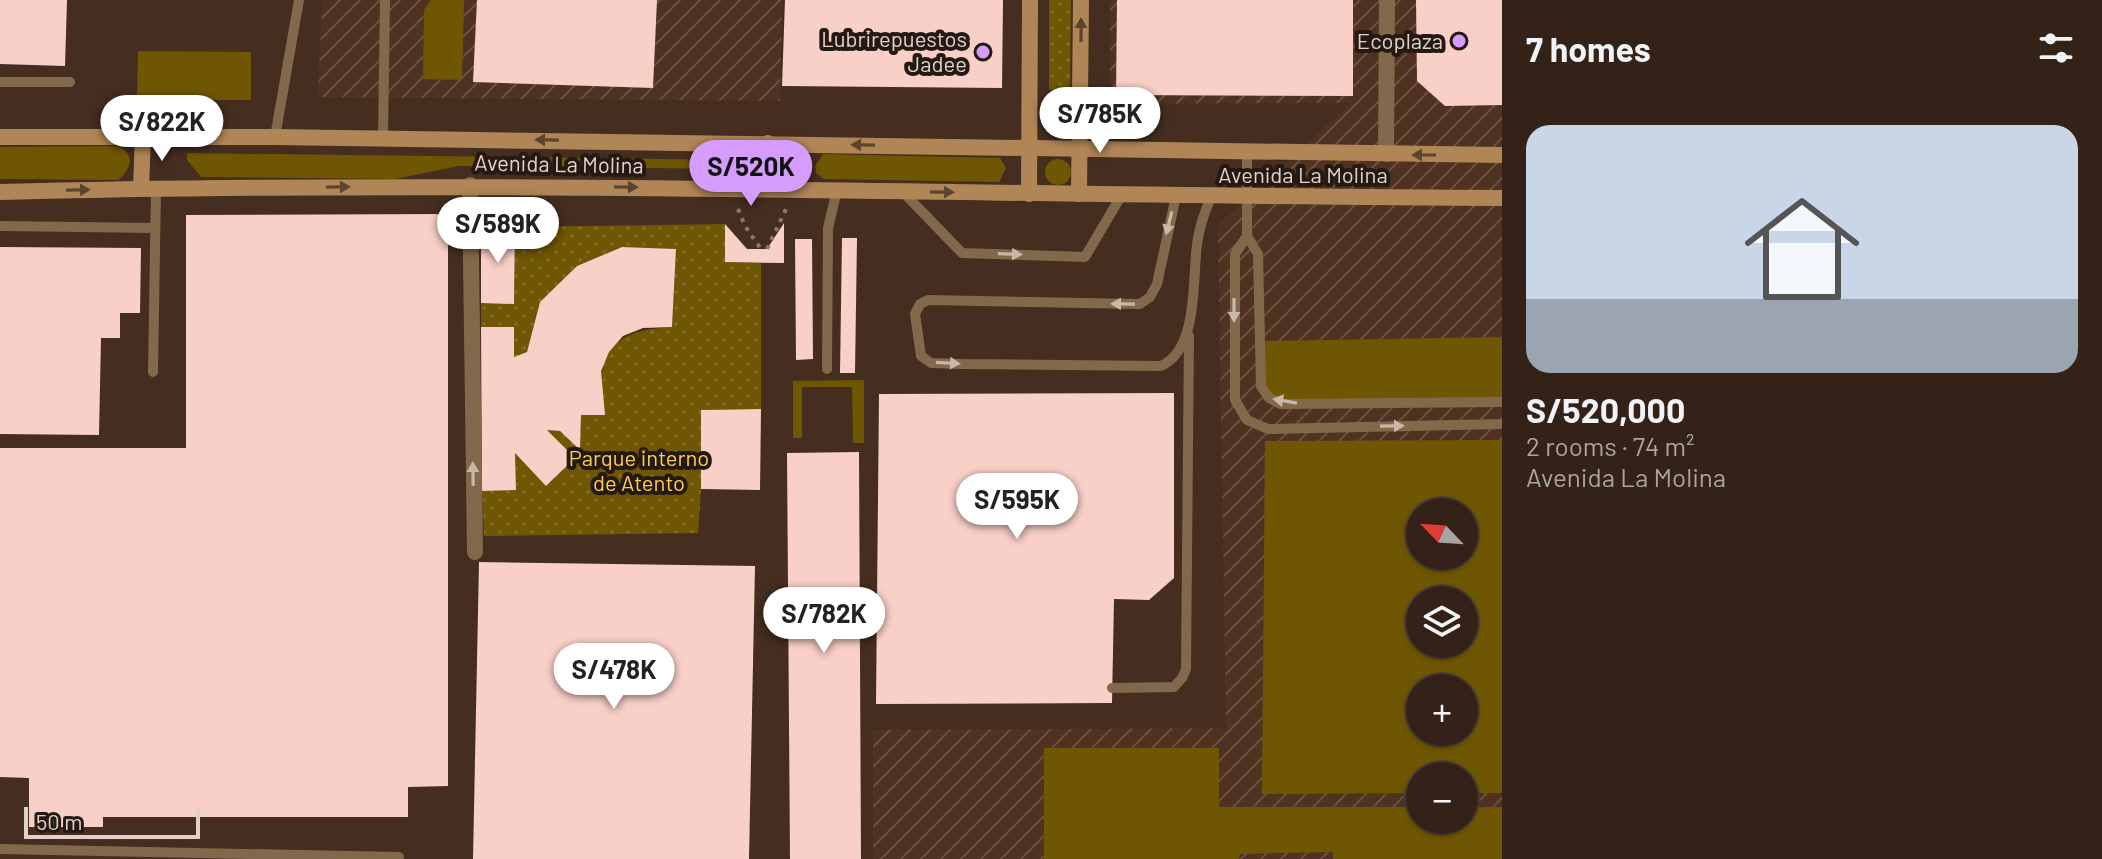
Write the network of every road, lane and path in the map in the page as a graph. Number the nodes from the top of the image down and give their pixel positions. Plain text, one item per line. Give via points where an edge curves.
1 (299, 0) edge
2 (385, 0) edge
3 (1030, 0) edge
4 (1081, 0) edge
5 (1387, 0) edge
6 (0, 82) edge
7 (70, 82) dead end
8 (143, 136) junction
9 (0, 137) edge
10 (275, 137) junction
11 (383, 138) junction
12 (768, 143) junction
13 (1029, 148) junction
14 (1080, 149) junction
15 (1247, 152) junction
16 (1386, 154) junction
17 (1502, 155) edge
18 (470, 185) junction
19 (149, 188) junction
20 (730, 188) junction
21 (767, 188) junction
22 (796, 189) junction
23 (837, 190) junction
24 (902, 191) junction
25 (0, 192) edge
26 (1029, 194) junction
27 (1079, 194) junction
28 (1121, 196) junction
29 (1176, 196) junction
30 (1211, 197) junction
31 (1247, 197) junction
32 (1502, 198) edge
33 (0, 226) edge
34 (155, 228) junction
35 (1247, 236) junction
36 (1189, 330) junction
37 (827, 369) dead end
38 (153, 372) dead end
39 (1502, 402) edge
40 (1502, 424) edge
41 (475, 552) dead end
42 (1112, 688) dead end
43 (0, 849) edge
44 (399, 857) dead end

1 - 10 lane
2 - 11 lane
3 - 13 main road
14 -> 4 main road
5 - 16 street
6 - 7 lane
8 - 9 main road, Avenida La Molina
8 - 10 main road, Avenida La Molina
8 - 19 main road
10 - 11 main road, Avenida La Molina
12 -> 11 main road, Avenida La Molina
13 -> 12 main road, Avenida La Molina
12 - 21 main road
13 - 14 main road, Avenida La Molina
13 - 26 main road
14 - 15 main road, Avenida La Molina
14 - 27 main road
15 - 16 main road, Avenida La Molina
15 - 31 lane
17 -> 16 main road, Avenida La Molina
19 -> 18 main road, Avenida La Molina
18 -> 20 main road, Avenida La Molina
41 -> 18 street
25 -> 19 main road, Avenida La Molina
19 - 34 lane
20 - 21 main road, Avenida La Molina
20 - 22 path via 745,226 764,249
21 - 22 main road, Avenida La Molina
22 - 23 main road, Avenida La Molina
23 - 24 main road, Avenida La Molina
23 - 37 lane via 828,228
24 -> 26 main road, Avenida La Molina
24 -> 28 lane via 962,253 1085,257
26 - 27 main road, Avenida La Molina
27 - 28 main road, Avenida La Molina
28 - 29 main road, Avenida La Molina
29 - 30 main road, Avenida La Molina
29 -> 36 lane via 1157,284 1140,304 928,300 915,314 921,356 931,363 1161,366 1179,351
30 - 31 main road, Avenida La Molina
30 - 36 lane via 1197,245
31 - 32 main road, Avenida La Molina
31 - 35 lane
33 - 34 lane
34 - 38 lane
39 -> 35 lane via 1281,404 1269,398 1261,386 1258,254
35 -> 40 lane via 1235,254 1234,324 1235,400 1247,420 1268,429
36 - 42 lane via 1186,669 1174,687
43 - 44 lane

